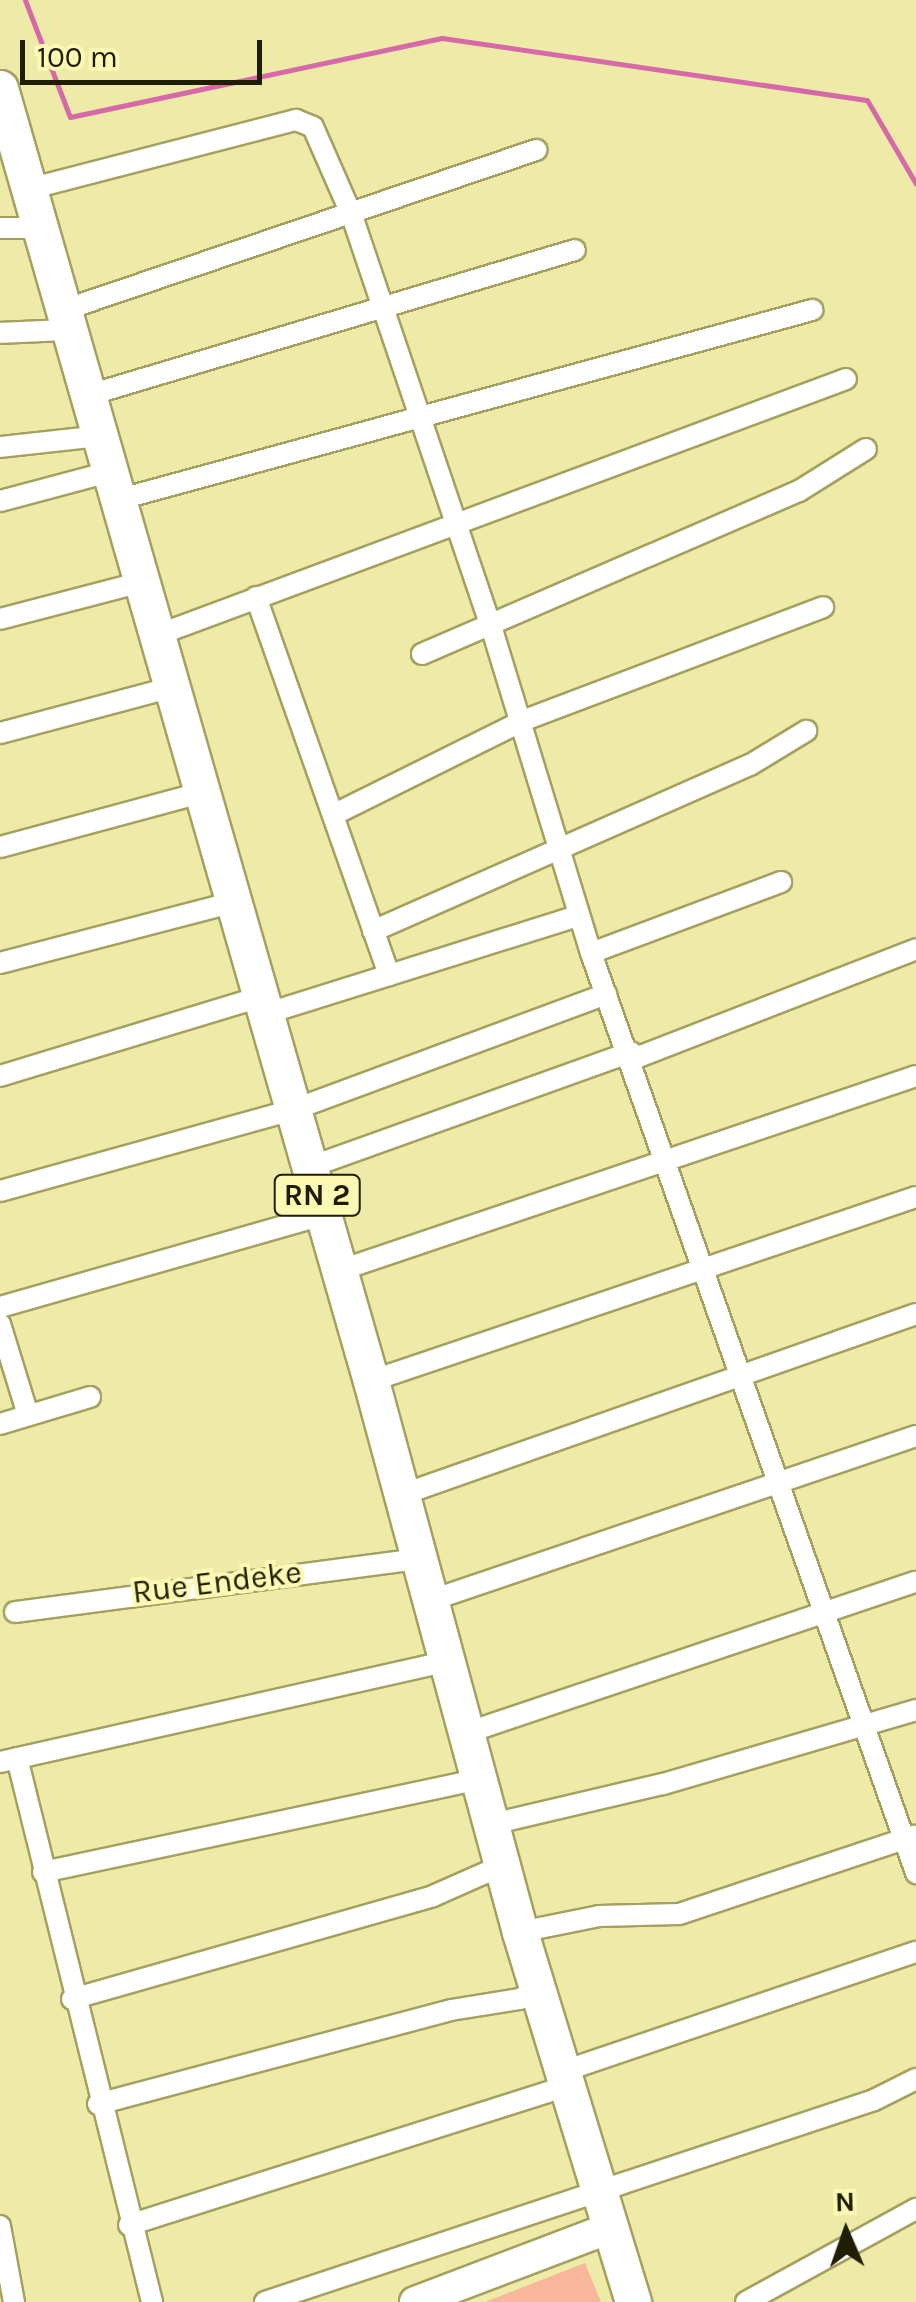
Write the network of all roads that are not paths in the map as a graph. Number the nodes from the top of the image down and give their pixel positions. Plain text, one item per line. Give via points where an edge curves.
1 (2, 103) edge
2 (536, 150) dead end
3 (25, 190) junction
4 (352, 216) junction
5 (0, 228) edge
6 (36, 228) junction
7 (575, 250) dead end
8 (383, 308) junction
9 (812, 310) dead end
10 (64, 321) junction
11 (0, 333) edge
12 (846, 379) dead end
13 (89, 395) junction
14 (419, 419) junction
15 (100, 436) junction
16 (0, 447) edge
17 (866, 449) dead end
18 (113, 486) junction
19 (0, 501) edge
20 (454, 522) junction
21 (142, 582) junction
22 (256, 597) junction
23 (822, 607) dead end
24 (0, 620) edge
25 (491, 626) junction
26 (156, 636) junction
27 (422, 654) dead end
28 (169, 688) junction
29 (522, 722) junction
30 (806, 732) dead end
31 (0, 733) edge
32 (200, 794) junction
33 (333, 815) junction
34 (0, 846) edge
35 (557, 848) junction
36 (782, 882) dead end
37 (230, 903) junction
38 (578, 916) junction
39 (374, 930) junction
40 (916, 950) edge
41 (591, 953) junction
42 (0, 963) edge
43 (389, 976) junction
44 (606, 994) junction
45 (262, 1006) junction
46 (632, 1055) junction
47 (0, 1076) edge
48 (916, 1076) edge
49 (294, 1110) junction
50 (666, 1158) junction
51 (310, 1167) junction
52 (0, 1191) edge
53 (916, 1197) edge
54 (322, 1215) junction
55 (703, 1270) junction
56 (338, 1271) junction
57 (0, 1308) edge
58 (916, 1314) edge
59 (0, 1324) edge
60 (739, 1377) junction
61 (372, 1381) junction
62 (90, 1397) dead end
63 (28, 1416) junction
64 (0, 1424) edge
65 (916, 1436) edge
66 (779, 1486) junction
67 (401, 1495) junction
68 (419, 1559) junction
69 (916, 1582) edge
70 (429, 1601) junction
71 (15, 1612) dead end
72 (828, 1614) junction
73 (448, 1662) junction
74 (916, 1710) edge
75 (866, 1728) junction
76 (469, 1732) junction
77 (8, 1760) edge
78 (480, 1778) junction
79 (492, 1824) junction
80 (910, 1837) edge
81 (503, 1865) junction
82 (43, 1872) junction
83 (916, 1873) edge
84 (520, 1932) junction
85 (916, 1952) edge
86 (538, 1988) junction
87 (72, 1999) junction
88 (916, 2078) edge
89 (563, 2079) junction
90 (98, 2104) junction
91 (916, 2209) edge
92 (602, 2212) junction
93 (129, 2225) junction
94 (0, 2226) edge
95 (14, 2302) edge
96 (152, 2302) edge
97 (266, 2302) edge
98 (415, 2302) edge
99 (632, 2302) edge
100 (746, 2302) edge

1 - 3 highway, RN 2
2 - 4 street
3 - 4 street via 296,120 313,127
3 - 6 highway, RN 2
4 - 8 street
4 - 10 street
5 - 6 street
6 - 10 highway, RN 2
7 - 8 street
8 - 13 street
8 - 14 street
9 - 14 street
10 - 11 street
10 - 13 highway, RN 2
12 - 20 street
13 - 15 highway, RN 2
14 - 18 street
14 - 20 street
15 - 16 street
15 - 18 highway, RN 2
17 - 25 street via 799,491
18 - 19 street
18 - 21 highway, RN 2
20 - 22 street
20 - 25 street
21 - 24 street
21 - 26 highway, RN 2
22 - 26 street
22 - 33 street
23 - 29 street
25 - 27 street
25 - 29 street
26 - 28 highway, RN 2
28 - 31 street
28 - 32 highway, RN 2
29 - 33 street
29 - 35 street
30 - 35 street via 750,764
32 - 34 street
32 - 37 highway, RN 2
33 - 39 street
35 - 38 street
35 - 39 street
36 - 41 street
37 - 42 street
37 - 45 highway, RN 2
38 - 41 street
38 - 43 street
39 - 43 street
40 - 46 street
41 - 44 street
43 - 45 street
44 - 46 street
44 - 49 street
45 - 47 street
45 - 49 highway, RN 2
46 - 50 street
46 - 51 street
48 - 50 street
49 - 51 highway, RN 2
49 - 52 street
50 - 55 street
50 - 56 street
51 - 54 highway, RN 2
53 - 55 street
54 - 56 highway, RN 2
54 - 57 street
55 - 60 street
55 - 61 street
56 - 61 highway, RN 2
58 - 60 street
59 - 63 street
60 - 66 street
60 - 67 street
61 - 67 highway, RN 2
62 - 63 street
63 - 64 street
65 - 66 street
66 - 70 street
66 - 72 street
67 - 68 highway, RN 2
68 - 70 highway, RN 2
68 - 71 street, Rue Endeke
69 - 72 street
70 - 73 highway, RN 2
72 - 75 street
72 - 76 street
73 - 76 highway, RN 2
73 - 77 street
74 - 75 street
75 - 79 street
75 - 80 street
76 - 78 highway, RN 2
77 - 82 street
78 - 79 highway, RN 2
78 - 82 street
79 - 81 highway, RN 2
80 - 83 street
80 - 84 street via 679,1914 600,1916
81 - 84 highway, RN 2
81 - 87 street via 432,1896
82 - 87 street
84 - 86 highway, RN 2
85 - 89 street
86 - 89 highway, RN 2
86 - 90 street via 520,1999 452,2010
87 - 90 street
88 - 92 street
89 - 92 highway, RN 2
89 - 93 street
90 - 93 street
91 - 100 street
92 - 97 street
92 - 98 main road
92 - 99 highway, RN 2
93 - 96 street
94 - 95 street

